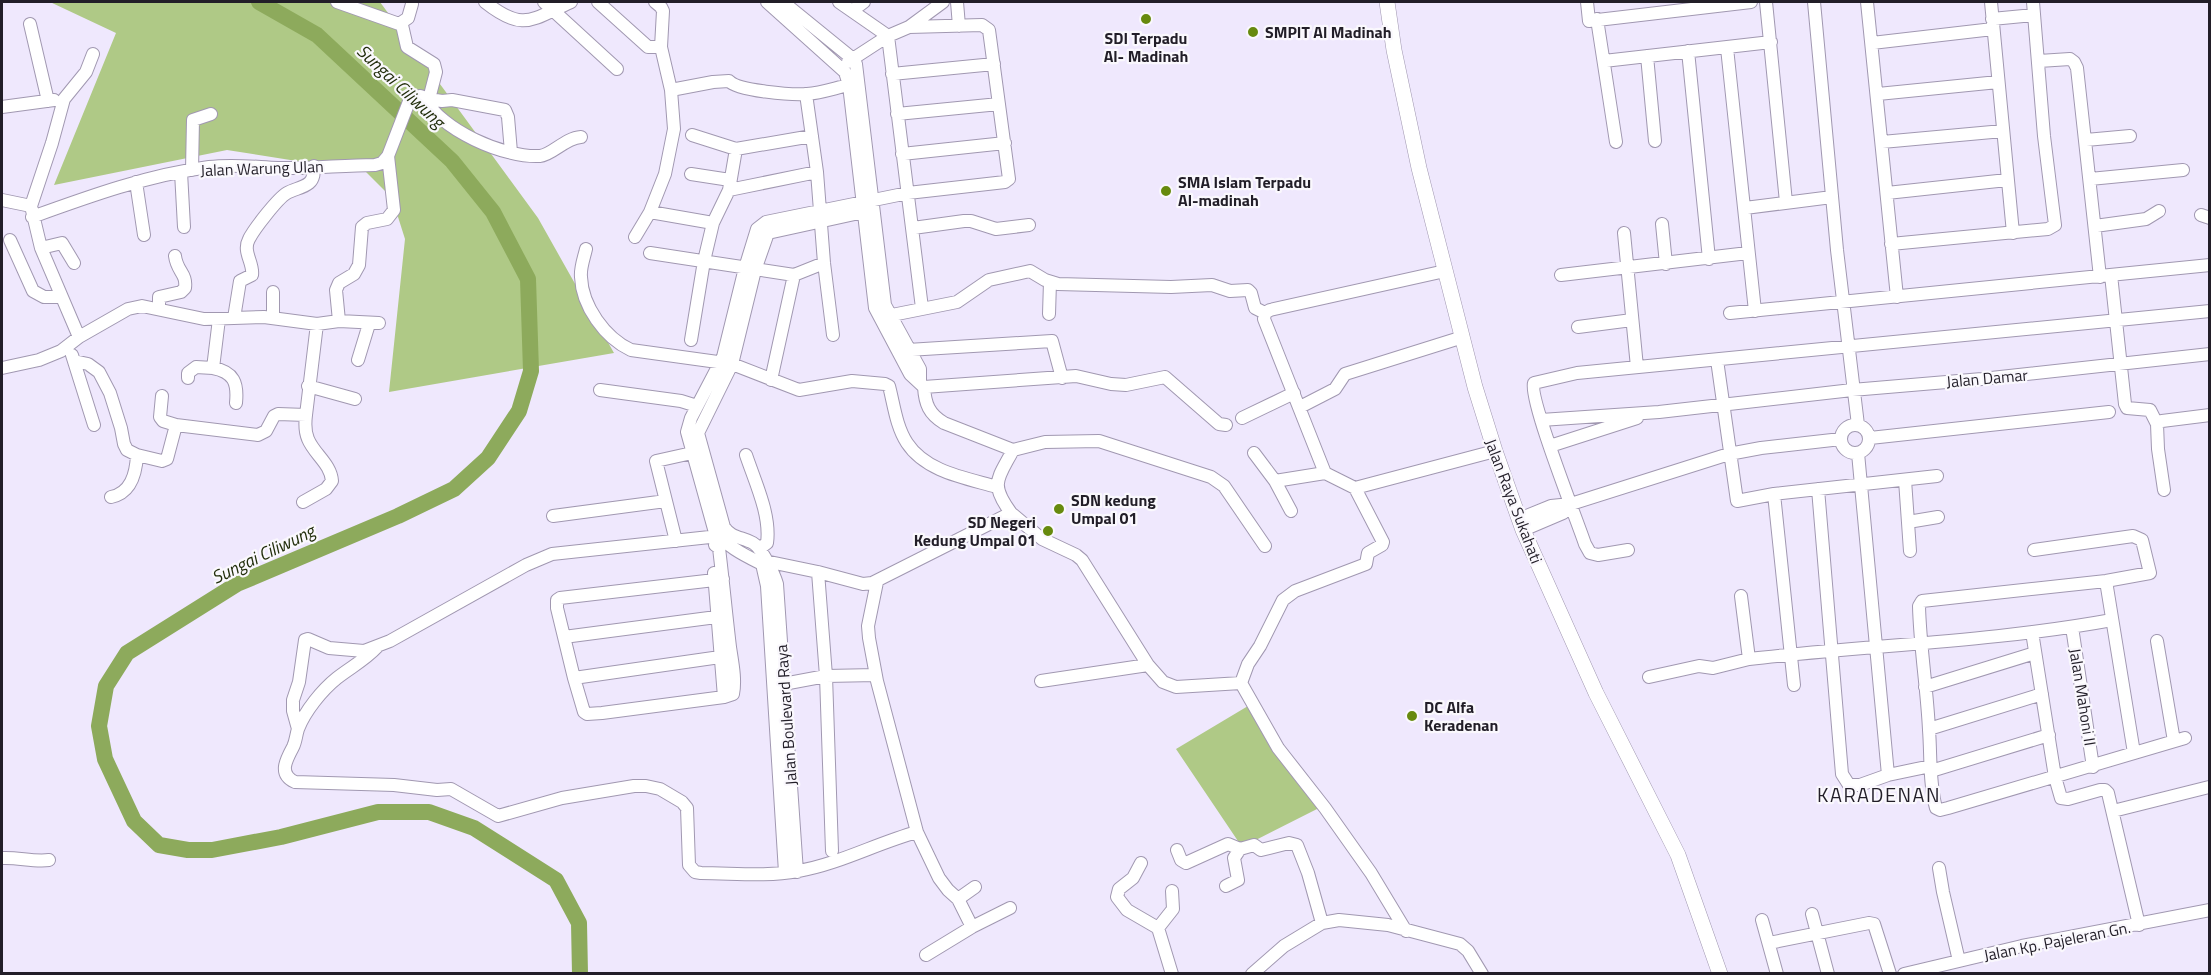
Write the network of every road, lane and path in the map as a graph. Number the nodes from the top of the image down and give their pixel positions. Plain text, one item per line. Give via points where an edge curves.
1 (337, 2) edge
2 (485, 2) edge
3 (571, 2) edge
4 (598, 2) edge
5 (655, 2) edge
6 (767, 2) edge
7 (783, 2) edge
8 (839, 2) edge
9 (864, 2) edge
10 (943, 2) edge
11 (957, 2) edge
12 (1387, 2) edge
13 (1587, 2) edge
14 (1751, 2) edge
15 (1766, 2) edge
16 (1814, 2) edge
17 (1867, 2) edge
18 (1990, 2) edge
19 (2033, 2) edge
20 (412, 4) dead end
21 (549, 5) edge
22 (366, 7) edge
23 (852, 11) junction
24 (2034, 15) junction
25 (1597, 19) junction
26 (30, 24) dead end
27 (399, 24) junction
28 (1993, 24) junction
29 (959, 26) junction
30 (909, 27) junction
31 (888, 36) junction
32 (1771, 42) junction
33 (1872, 43) junction
34 (661, 46) junction
35 (1727, 48) junction
36 (1688, 51) junction
37 (93, 54) dead end
38 (1647, 56) junction
39 (853, 59) junction
40 (1604, 61) junction
41 (2039, 61) junction
42 (994, 64) junction
43 (842, 68) junction
44 (617, 69) dead end
45 (892, 74) junction
46 (1998, 82) junction
47 (849, 85) junction
48 (671, 90) junction
49 (806, 94) junction
50 (1878, 94) junction
51 (427, 98) junction
52 (64, 99) junction
53 (48, 100) junction
54 (999, 104) junction
55 (2, 107) edge
56 (211, 114) dead end
57 (897, 114) junction
58 (2003, 131) junction
59 (692, 135) dead end
60 (812, 136) junction
61 (2130, 136) dead end
62 (581, 137) dead end
63 (2086, 140) junction
64 (1655, 141) dead end
65 (1616, 142) dead end
66 (1882, 142) junction
67 (1005, 143) junction
68 (736, 149) junction
69 (511, 152) junction
70 (902, 154) junction
71 (388, 156) junction
72 (314, 166) junction
73 (2183, 170) dead end
74 (187, 171) junction
75 (818, 172) junction
76 (691, 174) dead end
77 (2090, 179) junction
78 (2007, 180) junction
79 (136, 182) junction
80 (729, 185) junction
81 (908, 193) junction
82 (1887, 193) junction
83 (1832, 197) junction
84 (2, 201) edge
85 (1786, 202) junction
86 (868, 207) junction
87 (1745, 208) junction
88 (32, 211) junction
89 (2159, 211) dead end
90 (650, 212) junction
91 (821, 216) junction
92 (713, 223) junction
93 (1662, 224) dead end
94 (1029, 225) dead end
95 (2095, 226) junction
96 (184, 227) dead end
97 (913, 228) junction
98 (2013, 232) junction
99 (1624, 233) dead end
100 (144, 235) dead end
101 (635, 237) dead end
102 (10, 240) dead end
103 (1891, 244) junction
104 (41, 248) junction
105 (586, 249) dead end
106 (650, 253) dead end
107 (1748, 253) junction
108 (174, 256) dead end
109 (1709, 259) junction
110 (704, 261) junction
111 (74, 263) dead end
112 (824, 263) junction
113 (1666, 264) junction
114 (2210, 265) edge
115 (1627, 268) junction
116 (750, 269) junction
117 (1445, 271) junction
118 (794, 274) junction
119 (1561, 274) dead end
120 (2106, 276) junction
121 (1050, 282) junction
122 (273, 292) dead end
123 (61, 297) junction
124 (1897, 297) junction
125 (1843, 302) junction
126 (922, 308) junction
127 (159, 309) junction
128 (1755, 311) junction
129 (2210, 311) edge
130 (1265, 313) junction
131 (1730, 313) dead end
132 (1049, 314) dead end
133 (884, 316) junction
134 (234, 318) junction
135 (273, 318) junction
136 (219, 319) junction
137 (1632, 320) junction
138 (339, 321) junction
139 (2116, 321) junction
140 (317, 324) junction
141 (1578, 327) dead end
142 (833, 335) dead end
143 (79, 337) junction
144 (1463, 337) junction
145 (691, 340) dead end
146 (68, 346) junction
147 (1847, 347) junction
148 (908, 350) junction
149 (2210, 354) edge
150 (358, 360) dead end
151 (1717, 360) junction
152 (74, 361) junction
153 (726, 363) junction
154 (2121, 365) junction
155 (1637, 367) junction
156 (2, 368) edge
157 (213, 368) junction
158 (188, 378) dead end
159 (1062, 378) junction
160 (771, 380) junction
161 (922, 384) junction
162 (308, 386) junction
163 (600, 390) dead end
164 (1852, 390) junction
165 (1294, 393) junction
166 (162, 396) dead end
167 (355, 399) dead end
168 (236, 404) dead end
169 (1721, 405) junction
170 (697, 406) junction
171 (1300, 406) junction
172 (1659, 412) junction
173 (2109, 412) dead end
174 (306, 415) junction
175 (2210, 415) edge
176 (1242, 418) dead end
177 (1541, 420) junction
178 (695, 423) junction
179 (2157, 424) junction
180 (94, 425) dead end
181 (176, 425) junction
182 (1226, 425) dead end
183 (1858, 425) junction
184 (1870, 438) junction
185 (1841, 440) junction
186 (1550, 446) junction
187 (1013, 450) junction
188 (1495, 451) junction
189 (1254, 453) dead end
190 (1858, 453) junction
191 (1729, 454) junction
192 (137, 455) junction
193 (697, 455) junction
194 (746, 455) dead end
195 (1325, 473) junction
196 (1937, 476) dead end
197 (1905, 480) junction
198 (1275, 481) junction
199 (1861, 484) junction
200 (997, 487) junction
201 (1355, 488) junction
202 (1818, 489) junction
203 (2164, 490) dead end
204 (1774, 494) junction
205 (111, 497) dead end
206 (666, 501) junction
207 (303, 502) dead end
208 (1571, 504) junction
209 (1291, 512) dead end
210 (1011, 513) junction
211 (553, 516) dead end
212 (1938, 517) dead end
213 (1908, 522) junction
214 (1521, 524) junction
215 (719, 536) junction
216 (676, 541) junction
217 (1265, 546) dead end
218 (759, 549) junction
219 (1628, 550) dead end
220 (2034, 550) dead end
221 (1910, 551) dead end
222 (764, 563) junction
223 (818, 572) junction
224 (718, 579) junction
225 (2106, 581) junction
226 (877, 582) junction
227 (1741, 596) dead end
228 (722, 616) junction
229 (2112, 620) junction
230 (2072, 627) junction
231 (2032, 632) junction
232 (564, 636) junction
233 (2157, 641) dead end
234 (1921, 644) junction
235 (377, 646) junction
236 (1876, 646) junction
237 (1831, 651) junction
238 (2035, 653) junction
239 (1790, 654) junction
240 (726, 656) junction
241 (1749, 659) junction
242 (1148, 665) junction
243 (876, 675) junction
244 (826, 676) junction
245 (1649, 677) dead end
246 (574, 678) junction
247 (1041, 681) dead end
248 (1240, 683) junction
249 (779, 685) junction
250 (1794, 685) dead end
251 (1925, 687) junction
252 (2042, 694) junction
253 (298, 729) junction
254 (1929, 729) junction
255 (2049, 735) junction
256 (2134, 753) junction
257 (2093, 767) junction
258 (1931, 769) junction
259 (1887, 776) junction
260 (2055, 777) junction
261 (2209, 787) edge
262 (2113, 811) junction
263 (917, 832) junction
264 (1240, 849) junction
265 (1177, 850) dead end
266 (832, 851) dead end
267 (2, 858) edge
268 (50, 860) dead end
269 (1142, 863) dead end
270 (1940, 868) dead end
271 (791, 872) junction
272 (1226, 886) dead end
273 (975, 887) dead end
274 (1172, 891) dead end
275 (958, 899) junction
276 (1010, 908) dead end
277 (2210, 910) edge
278 (1812, 914) dead end
279 (1762, 920) dead end
280 (1322, 923) junction
281 (2139, 925) junction
282 (972, 927) junction
283 (1158, 928) junction
284 (1406, 931) junction
285 (1818, 933) junction
286 (1769, 943) junction
287 (926, 955) dead end
288 (1959, 961) junction
289 (1717, 972) edge
290 (1172, 974) edge
291 (1252, 974) edge
292 (1482, 974) edge
293 (1777, 974) edge
294 (1828, 974) edge
295 (1890, 974) edge
296 (1904, 974) edge

1 - 22 street
2 - 21 street via 526,22 534,20
3 - 21 street
4 - 34 street via 648,47
5 - 34 street via 663,11
6 - 43 street
7 - 39 street
8 - 23 street
9 - 23 street
10 - 30 street
11 - 29 street
12 - 117 main road, Jalan Raya Sukahati via 1403,96
13 - 25 street via 1589,21
14 - 25 street
15 - 32 street
16 - 83 street
17 - 33 street
18 - 28 street
19 - 24 street
20 - 27 street via 408,18
21 - 44 street
22 - 27 street
23 - 31 street
24 - 28 street
24 - 41 street
25 - 40 street
26 - 53 street
27 - 51 street via 404,28 407,47 434,64 436,72
28 - 33 street
28 - 46 street
29 - 30 street
29 - 42 street via 982,25 989,30
30 - 31 street
31 - 39 street
31 - 45 street
32 - 35 street
32 - 85 street
33 - 50 street
34 - 48 street
35 - 36 street
35 - 87 street
36 - 38 street
36 - 109 street
37 - 52 street via 86,72
38 - 40 street
38 - 64 street
39 - 43 street
39 - 86 street
40 - 65 street
41 - 63 street via 2074,62
41 - 98 street via 2055,222 2048,229
42 - 45 street
42 - 54 street
43 - 47 street
45 - 57 street
46 - 50 street
46 - 58 street
47 - 49 street
47 - 86 street
48 - 49 street via 729,81 733,86
48 - 90 street via 674,129 663,180
49 - 60 street
50 - 66 street
51 - 69 street via 434,113 448,124 492,147
51 - 69 street via 505,110
51 - 71 street via 413,96
52 - 53 street
52 - 88 street
53 - 55 street
54 - 57 street
54 - 67 street
56 - 74 street via 193,120
57 - 70 street
58 - 66 street
58 - 78 street
59 - 68 street
60 - 68 street
60 - 75 street
61 - 63 street
62 - 69 street via 574,137 543,156
63 - 77 street
66 - 82 street
67 - 70 street
67 - 81 street via 1007,181
68 - 80 street
70 - 81 street
71 - 72 street, Jalan Warung Ulan via 379,164
71 - 138 street via 394,210 387,219 362,226 359,265 336,290
72 - 74 street, Jalan Warung Ulan via 229,166
72 - 134 street via 310,183 279,199 249,239 247,252 253,271 240,281
73 - 77 street
74 - 79 street, Jalan Warung Ulan
74 - 96 street
75 - 80 street
75 - 91 street
76 - 80 street
77 - 95 street
78 - 82 street
78 - 98 street
79 - 88 street, Jalan Warung Ulan
79 - 100 street
80 - 92 street
81 - 86 street
81 - 97 street
82 - 103 street
83 - 85 street
83 - 125 street
84 - 88 street
85 - 87 street
86 - 91 street
86 - 133 street
87 - 107 street
88 - 104 street
89 - 95 street via 2146,219
90 - 92 street
90 - 101 street
91 - 112 street
91 - 116 street via 762,224 757,229
92 - 110 street
93 - 113 street
94 - 97 street via 996,229 964,221
95 - 120 street
97 - 126 street
98 - 103 street
99 - 115 street
102 - 123 street via 33,291 44,297
103 - 124 street
104 - 111 street via 62,243
104 - 123 street
105 - 153 street via 580,273 582,292 608,335 619,344 631,350
106 - 110 street
107 - 109 street
107 - 128 street
108 - 127 street via 185,288 159,297
109 - 113 street
110 - 116 street
110 - 145 street
112 - 118 street
112 - 142 street
113 - 115 street
114 - 120 street
115 - 119 street
115 - 137 street
116 - 118 street
116 - 153 street
117 - 130 street
117 - 144 main road, Jalan Raya Sukahati
118 - 160 street
120 - 124 street
120 - 139 street
121 - 126 street via 1026,271 989,280 957,302
121 - 130 street via 1212,285 1230,291 1248,290 1255,308
121 - 132 street
122 - 135 street
123 - 143 street
124 - 125 street
125 - 128 street
125 - 147 street
126 - 133 street
127 - 136 street
127 - 143 street via 128,309
128 - 131 street
129 - 139 street
130 - 165 street
133 - 148 street
133 - 161 street via 910,374
134 - 135 street
134 - 136 street
135 - 140 street
136 - 157 street
137 - 141 street
137 - 155 street
138 - 140 street
138 - 150 street via 374,324
139 - 147 street
139 - 154 street
140 - 162 street
143 - 146 street
144 - 171 street via 1345,374 1335,389
144 - 188 main road, Jalan Raya Sukahati
146 - 152 street
146 - 156 street via 39,360
147 - 151 street
147 - 164 street
148 - 159 street via 1052,341
148 - 161 street via 920,369
149 - 154 street, Jalan Damar
151 - 155 street
151 - 169 street
152 - 180 street
152 - 192 street via 99,372 110,393 123,444
153 - 160 street
153 - 170 street
153 - 178 street
154 - 164 street, Jalan Damar
154 - 179 street via 2127,408 2150,410
155 - 177 street via 1567,374 1534,383 1532,390
157 - 158 street via 196,367
157 - 168 street via 224,370 236,383
159 - 161 street
159 - 182 street via 1082,376 1126,385 1165,378 1219,424
160 - 200 street via 799,390 852,381 887,384 901,430 916,452 939,469
161 - 187 street via 924,400 934,417
162 - 167 street
162 - 174 street
163 - 170 street
164 - 169 street, Jalan Damar
164 - 183 street
165 - 171 street
165 - 176 street
166 - 181 street via 160,417
169 - 172 street, Jalan Damar
169 - 191 street
170 - 178 street
171 - 195 street
172 - 177 street
172 - 186 street
173 - 184 street
174 - 181 street via 278,414 266,431 258,435
174 - 207 street via 308,441 325,463 332,481
175 - 179 street
177 - 186 street
178 - 193 street
179 - 203 street
181 - 192 street via 167,459
183 - 184 street
183 - 185 street via 1846,428
184 - 190 street via 1865,450
185 - 190 street via 1845,448
185 - 191 street
186 - 208 street
187 - 200 street
187 - 217 street via 1045,442 1099,441 1211,477 1224,486
188 - 201 street
188 - 214 main road, Jalan Raya Sukahati
189 - 198 street
190 - 199 street
191 - 204 street via 1737,501
191 - 208 street
192 - 205 street via 128,488
193 - 206 street via 656,461
193 - 215 street
194 - 218 street via 768,535 767,543
195 - 198 street
195 - 201 street
196 - 197 street
197 - 199 street
197 - 213 street
198 - 209 street
199 - 202 street
199 - 236 street
200 - 210 street
201 - 248 street via 1382,544 1368,553 1366,564 1295,591 1283,600
202 - 204 street
202 - 237 street
204 - 239 street
206 - 211 street
206 - 216 street
208 - 214 street via 1551,506
208 - 219 street via 1590,553
210 - 226 street
210 - 242 street via 1042,539 1082,560
212 - 213 street
213 - 221 street
214 - 289 main road, Jalan Raya Sukahati via 1596,693 1678,855
215 - 216 street
215 - 218 street via 728,533 754,543
215 - 222 street via 739,552
215 - 224 street via 712,548
216 - 235 street via 552,555 526,565
218 - 222 street, Jalan Boulevard Raya
220 - 225 street via 2133,536 2142,540 2150,573
222 - 223 street
222 - 249 street, Jalan Boulevard Raya via 777,584
223 - 226 street via 863,584
223 - 244 street
224 - 228 street
224 - 232 street via 560,598 556,603
225 - 229 street
225 - 234 street via 1922,601
226 - 243 street via 868,626
227 - 241 street
228 - 232 street
228 - 240 street
229 - 230 street
229 - 256 street
230 - 231 street
230 - 257 street, Jalan Mahoni II
231 - 234 street
231 - 238 street
232 - 246 street
233 - 256 street via 2180,740
234 - 236 street
234 - 251 street
235 - 253 street via 325,690
235 - 253 street via 352,651 305,640 293,700
236 - 237 street
236 - 259 street
237 - 239 street
237 - 259 street via 1842,774 1849,785
238 - 251 street
238 - 252 street
239 - 241 street
239 - 250 street
240 - 246 street
240 - 246 street via 734,691 731,696 587,714
241 - 245 street
242 - 247 street
242 - 248 street via 1163,681 1176,687
243 - 244 street
243 - 263 street
244 - 249 street
244 - 266 street
248 - 284 street via 1278,748 1371,873
249 - 271 street, Jalan Boulevard Raya
251 - 254 street
252 - 254 street
252 - 255 street
253 - 271 street via 285,770 286,777 296,782 451,789 498,816 562,798 653,786 687,808 687,856 695,872
254 - 258 street
255 - 258 street
255 - 260 street
256 - 257 street
257 - 260 street
258 - 259 street
258 - 260 street via 1935,804 1940,810
260 - 262 street via 2063,799 2105,790
261 - 262 street
262 - 281 street
263 - 271 street
263 - 275 street via 939,878
264 - 265 street via 1228,844 1186,863
264 - 272 street via 1234,858 1238,880
264 - 280 street via 1254,845 1261,850 1289,843 1297,845
267 - 268 street
269 - 283 street via 1133,878 1119,889 1117,897 1127,910
270 - 288 street
273 - 275 street
274 - 283 street via 1173,909
275 - 282 street
276 - 282 street
277 - 281 street, Jalan Kp. Pajeleran Gn.
278 - 285 street
279 - 286 street
280 - 284 street via 1354,921
280 - 291 street via 1284,946
281 - 288 street, Jalan Kp. Pajeleran Gn.
282 - 287 street
283 - 290 street
284 - 292 street via 1460,944
285 - 286 street
285 - 294 street
285 - 295 street via 1874,924
286 - 293 street
288 - 296 street, Jalan Kp. Pajeleran Gn.

